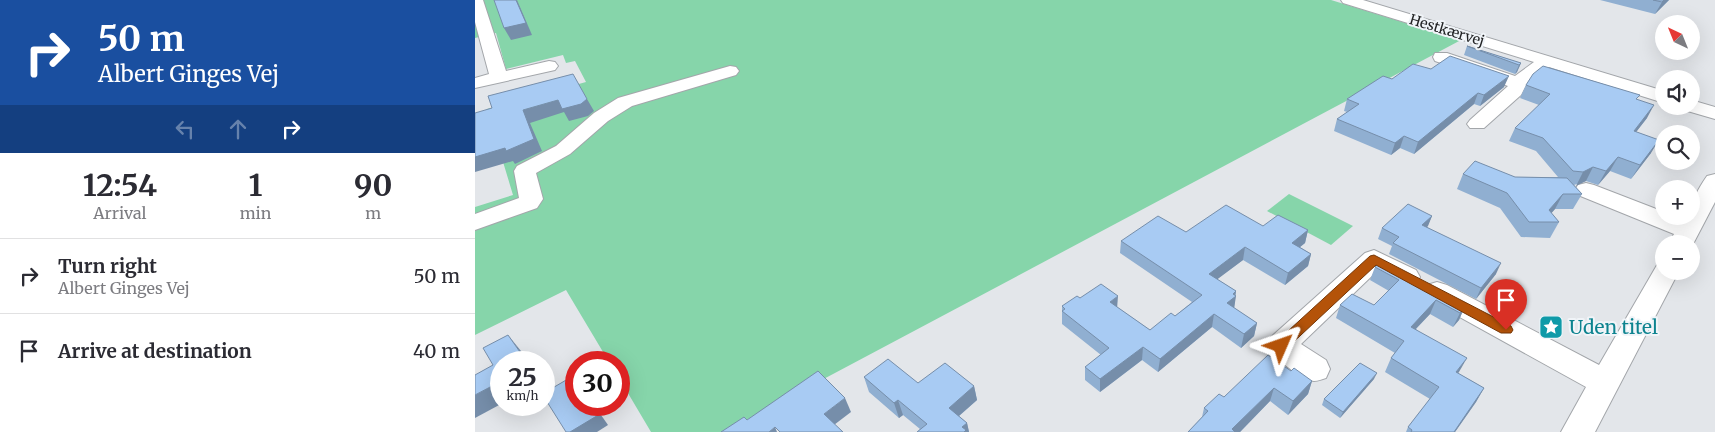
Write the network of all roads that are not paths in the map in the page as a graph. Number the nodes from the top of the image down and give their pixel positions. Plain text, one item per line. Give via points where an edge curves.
1 (1362, 2) edge
2 (477, 9) edge
3 (480, 31) edge
4 (1441, 57) dead end
5 (1546, 61) junction
6 (549, 66) dead end
7 (730, 71) dead end
8 (499, 77) junction
9 (475, 83) edge
10 (1517, 83) junction
11 (1655, 94) edge
12 (1700, 109) edge
13 (1715, 113) edge
14 (1477, 124) dead end
15 (1715, 182) edge
16 (1586, 190) dead end
17 (475, 222) edge
18 (1680, 235) edge
19 (1685, 235) edge
20 (1661, 280) edge
21 (1315, 369) dead end
22 (1605, 382) junction
23 (1579, 432) edge

1 - 5 street, Hestkærvej
2 - 3 street
3 - 8 street
4 - 10 street, Hestkærvej
5 - 10 street
5 - 11 street, Hestkærvej
6 - 8 street
7 - 17 street via 616,106 563,150 527,169 529,203
8 - 9 street
10 - 14 street via 1515,91
12 - 13 street
15 - 19 street
16 - 18 street
20 - 22 street
21 - 22 street via 1281,346 1374,259
22 - 23 street

